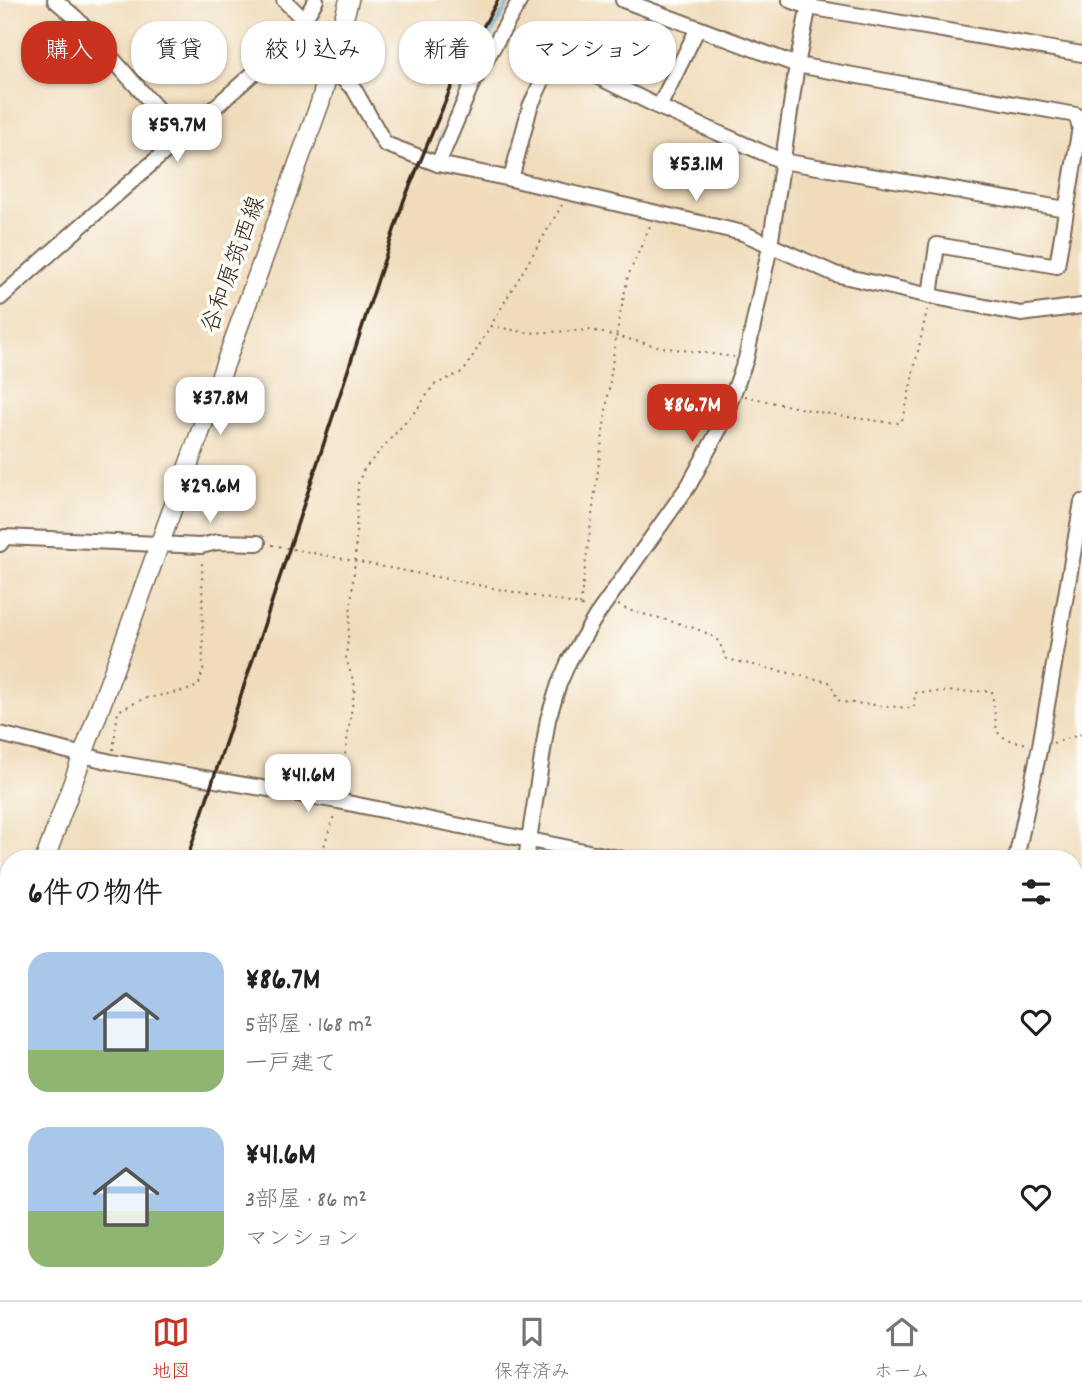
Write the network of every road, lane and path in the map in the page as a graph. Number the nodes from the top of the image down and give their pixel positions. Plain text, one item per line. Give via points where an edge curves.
1 (55, 0) edge
2 (284, 0) edge
3 (316, 0) edge
4 (349, 0) edge
5 (520, 0) edge
6 (622, 0) edge
7 (790, 0) edge
8 (810, 4) edge
9 (304, 20) joint
10 (343, 21) edge
11 (698, 27) junction
12 (1082, 54) edge
13 (797, 65) junction
14 (242, 84) edge
15 (326, 84) edge
16 (347, 84) edge
17 (659, 107) junction
18 (182, 137) junction
19 (782, 161) junction
20 (438, 164) junction
21 (1079, 164) edge
22 (511, 179) junction
23 (570, 192) junction
24 (1066, 209) junction
25 (656, 212) junction
26 (770, 246) junction
27 (930, 296) junction
28 (0, 298) edge
29 (1082, 306) edge
30 (490, 326) junction
31 (616, 336) junction
32 (746, 359) junction
33 (734, 394) junction
34 (1082, 502) edge
35 (258, 543) joint
36 (0, 544) edge
37 (161, 545) junction
38 (201, 545) junction
39 (355, 560) junction
40 (608, 600) junction
41 (0, 734) edge
42 (1082, 734) edge
43 (1035, 745) junction
44 (84, 755) junction
45 (111, 762) junction
46 (338, 801) junction
47 (529, 840) junction
48 (48, 850) edge
49 (323, 850) edge
50 (527, 850) edge
51 (578, 850) edge
52 (1018, 850) edge

1 - 18 street
2 - 9 street
3 - 9 street
4 - 10 main road, 谷和原筑西線
5 - 20 street via 471,86
6 - 11 street
7 - 8 street
8 - 12 street
8 - 13 street
11 - 13 street
11 - 17 street
13 - 19 street
13 - 21 street via 1076,115
14 - 18 street
15 - 37 main road, 谷和原筑西線
16 - 20 street via 385,144
17 - 19 street
17 - 22 street via 554,54 530,107
18 - 28 street
19 - 24 street
19 - 26 street
20 - 22 street
21 - 24 street
22 - 23 street
23 - 25 street
23 - 30 path
24 - 27 street via 1057,266 937,245
25 - 26 street via 743,233
25 - 31 path via 628,275
26 - 27 street via 835,274
26 - 32 street
27 - 29 street via 1021,314
27 - 33 path via 900,423 817,413
30 - 31 path via 513,332 591,330
30 - 39 path via 464,371 434,385 364,469 358,483
31 - 32 path
31 - 39 path via 580,605
32 - 33 street
33 - 40 street via 689,485
34 - 43 street
35 - 38 street
35 - 39 path
36 - 37 street via 5,537
37 - 38 street
37 - 44 main road, 谷和原筑西線
38 - 45 path via 203,669 199,684 118,711
39 - 46 path via 346,659 355,686
40 - 43 path via 712,636 727,659 829,682 841,702 909,709 919,692 992,691 998,732 1006,739
40 - 47 street via 582,637 559,684 548,719
41 - 44 street
42 - 43 path
43 - 52 street
44 - 45 street
44 - 48 main road, 谷和原筑西線
45 - 46 street
46 - 47 street
46 - 49 path
47 - 50 street
47 - 51 street

